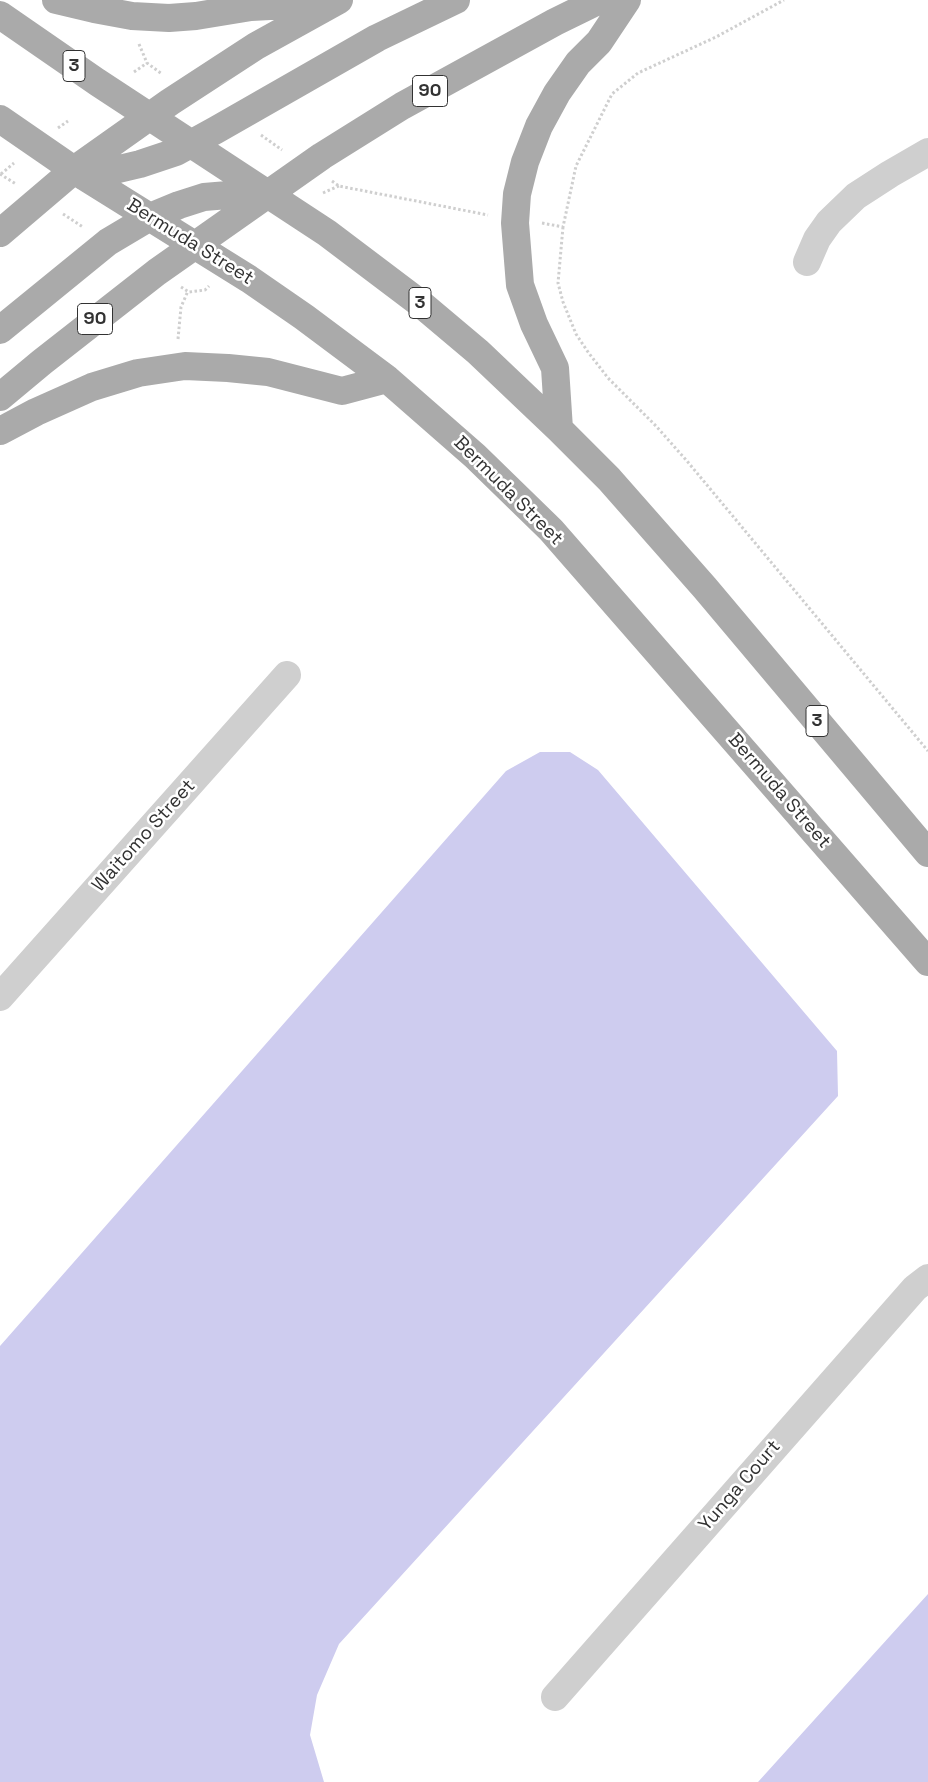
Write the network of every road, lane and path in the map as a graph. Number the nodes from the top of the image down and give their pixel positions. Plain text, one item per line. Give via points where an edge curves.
1 (56, 0) edge
2 (456, 0) edge
3 (600, 0) edge
4 (627, 0) edge
5 (784, 0) edge
6 (336, 1) edge
7 (0, 15) edge
8 (136, 36) dead end
9 (147, 63) junction
10 (134, 72) dead end
11 (160, 72) dead end
12 (150, 116) junction
13 (0, 119) edge
14 (256, 131) dead end
15 (190, 144) junction
16 (283, 150) dead end
17 (928, 152) edge
18 (14, 163) dead end
19 (1, 174) edge
20 (80, 174) junction
21 (16, 184) dead end
22 (265, 193) junction
23 (323, 193) dead end
24 (60, 213) dead end
25 (490, 216) dead end
26 (150, 217) junction
27 (538, 222) dead end
28 (564, 227) junction
29 (90, 231) dead end
30 (0, 233) edge
31 (194, 245) junction
32 (807, 262) dead end
33 (210, 286) dead end
34 (180, 287) dead end
35 (188, 291) junction
36 (0, 330) edge
37 (178, 343) dead end
38 (387, 379) junction
39 (0, 397) edge
40 (559, 429) junction
41 (0, 431) edge
42 (287, 675) dead end
43 (928, 752) edge
44 (928, 853) edge
45 (928, 962) edge
46 (0, 997) edge
47 (928, 1278) edge
48 (554, 1697) dead end

1 - 6 main road via 132,16 168,18 251,7
2 - 15 main road via 377,38
3 - 22 main road, 90 via 402,106
4 - 40 main road via 598,42 578,63 543,118 517,194 515,223 520,284 555,368
5 - 28 path via 716,37 638,73 612,94 576,166
6 - 12 main road via 256,46
7 - 12 main road, 3
8 - 9 path
9 - 10 path
9 - 11 path
12 - 15 main road, 3
12 - 20 main road
13 - 20 main road, Bermuda Street
14 - 16 path
15 - 20 main road via 159,158
15 - 22 main road, 3
17 - 32 street via 856,196 829,222
18 - 19 path
19 - 21 path
20 - 26 main road, Bermuda Street
20 - 30 main road
22 - 26 main road via 204,197
22 - 31 main road, 90
22 - 40 main road, 3 via 327,233 421,304 478,352
23 - 25 path via 339,186
24 - 29 path
26 - 31 main road, Bermuda Street
26 - 36 main road via 108,242
27 - 28 path
28 - 43 path via 558,283 576,334 588,352 608,378 687,461
31 - 38 main road, Bermuda Street via 304,317
31 - 39 main road, 90
33 - 35 path via 206,290
34 - 35 path
35 - 37 path via 181,307
38 - 41 main road via 342,390 268,372 185,366 138,373 92,386
38 - 45 main road, Bermuda Street via 475,456 551,530
40 - 44 main road, 3 via 609,479 706,588
42 - 46 street, Waitomo Street
47 - 48 street, Yunga Court via 915,1288

